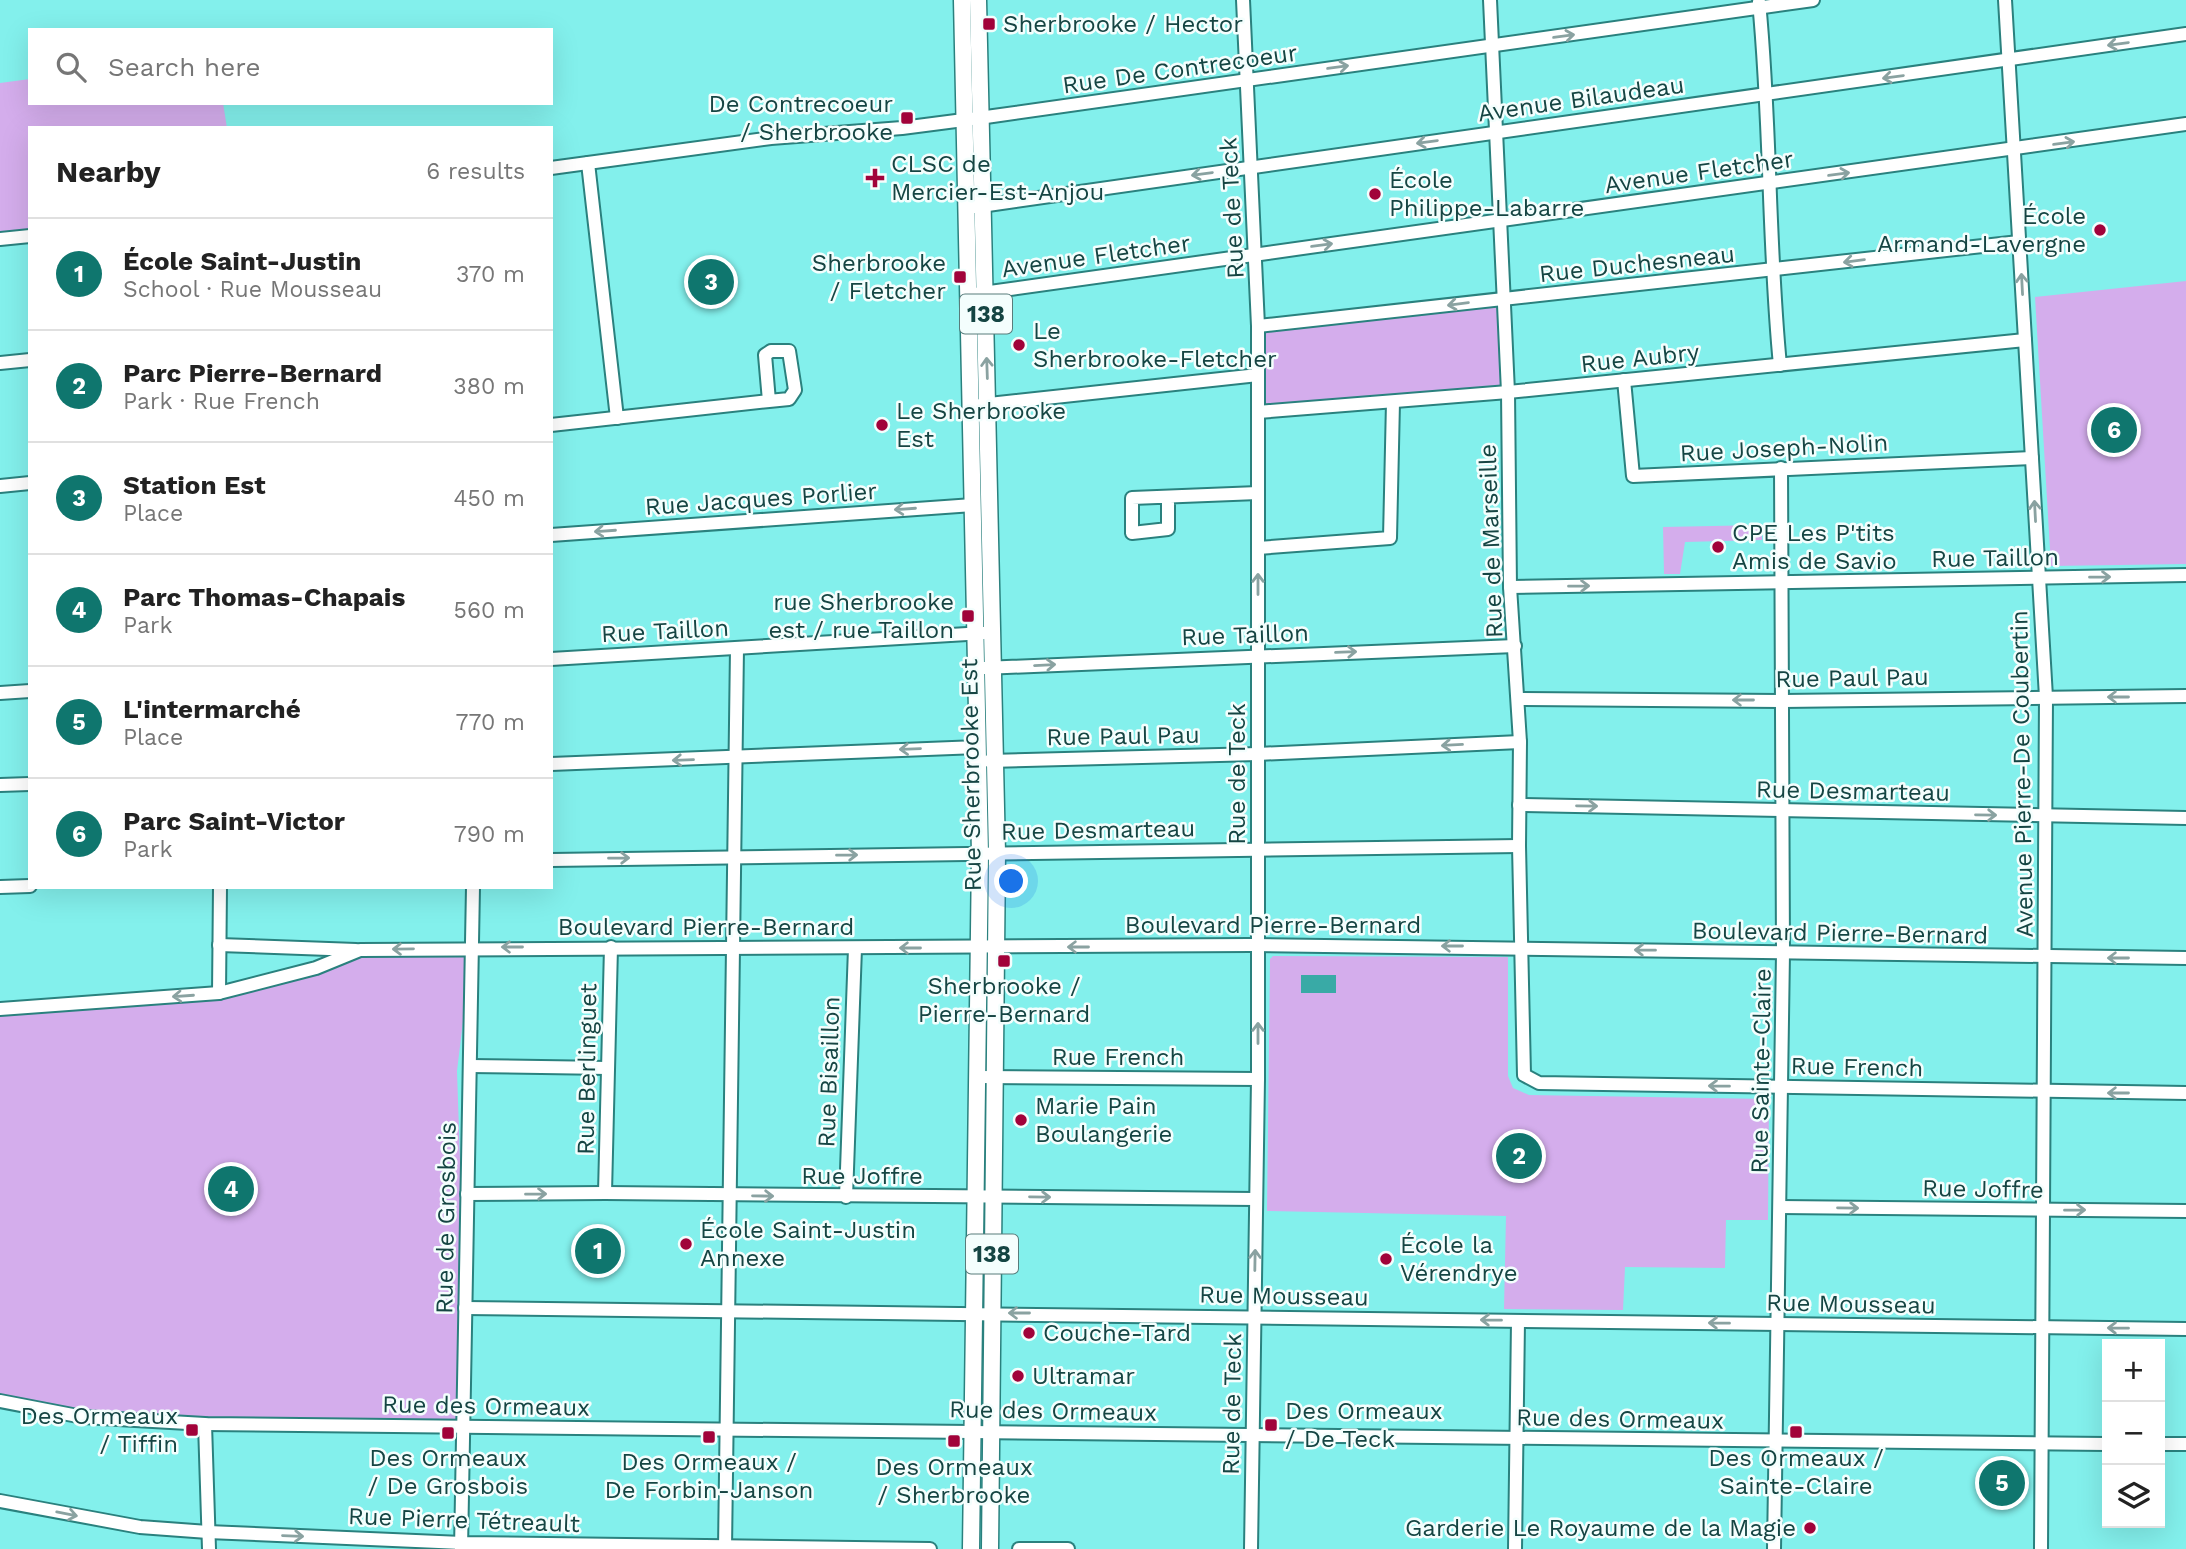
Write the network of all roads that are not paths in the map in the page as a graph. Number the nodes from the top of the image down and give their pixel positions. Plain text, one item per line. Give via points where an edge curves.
1 (1243, 0) edge
2 (1490, 0) edge
3 (1813, 0) edge
4 (2005, 0) edge
5 (970, 1) edge
6 (1760, 4) edge
7 (2186, 34) edge
8 (1492, 46) junction
9 (2008, 60) junction
10 (1247, 80) junction
11 (1765, 95) junction
12 (971, 119) junction
13 (2186, 124) edge
14 (1494, 133) junction
15 (2014, 150) junction
16 (588, 163) junction
17 (1251, 167) junction
18 (553, 168) edge
19 (1770, 183) junction
20 (983, 206) junction
21 (966, 208) junction
22 (1499, 221) junction
23 (28, 236) edge
24 (0, 239) edge
25 (2019, 242) junction
26 (1255, 254) junction
27 (1771, 271) junction
28 (977, 294) junction
29 (1503, 299) junction
30 (1258, 326) junction
31 (2025, 340) junction
32 (28, 360) edge
33 (0, 363) edge
34 (1780, 365) junction
35 (1258, 374) junction
36 (1625, 380) junction
37 (1508, 392) junction
38 (769, 401) dead end
39 (1393, 402) junction
40 (988, 404) junction
41 (971, 405) junction
42 (1258, 412) junction
43 (617, 418) junction
44 (553, 425) edge
45 (2032, 458) junction
46 (1781, 468) junction
47 (28, 482) edge
48 (0, 486) edge
49 (1258, 493) junction
50 (1168, 496) dead end
51 (973, 505) junction
52 (553, 535) edge
53 (1258, 548) junction
54 (2186, 575) edge
55 (2039, 579) junction
56 (1783, 583) junction
57 (1510, 587) junction
58 (984, 633) junction
59 (1515, 646) junction
60 (737, 648) junction
61 (1258, 656) junction
62 (553, 659) edge
63 (985, 668) junction
64 (28, 691) edge
65 (0, 693) edge
66 (2186, 696) edge
67 (2046, 697) junction
68 (1519, 699) junction
69 (1783, 701) junction
70 (1520, 742) junction
71 (978, 754) junction
72 (1258, 754) junction
73 (736, 758) junction
74 (996, 761) junction
75 (553, 764) edge
76 (28, 784) edge
77 (0, 785) edge
78 (1519, 805) junction
79 (1784, 810) junction
80 (2046, 817) junction
81 (2186, 818) edge
82 (1519, 846) junction
83 (1258, 848) junction
84 (998, 853) junction
85 (980, 854) junction
86 (734, 857) junction
87 (553, 859) edge
88 (28, 886) edge
89 (0, 887) edge
90 (220, 889) edge
91 (473, 889) edge
92 (219, 945) junction
93 (1258, 946) junction
94 (472, 947) junction
95 (611, 947) junction
96 (1521, 947) junction
97 (733, 948) junction
98 (855, 948) junction
99 (986, 948) junction
100 (359, 950) junction
101 (1783, 953) junction
102 (2045, 958) junction
103 (2186, 958) edge
104 (219, 993) junction
105 (0, 1009) edge
106 (470, 1066) junction
107 (608, 1068) junction
108 (985, 1077) junction
109 (1258, 1079) junction
110 (1527, 1080) joint
111 (1781, 1087) junction
112 (2045, 1090) junction
113 (2186, 1093) edge
114 (605, 1193) junction
115 (467, 1194) junction
116 (730, 1195) junction
117 (984, 1196) junction
118 (846, 1197) junction
119 (1255, 1199) junction
120 (1780, 1207) junction
121 (2042, 1211) junction
122 (2186, 1211) edge
123 (466, 1308) junction
124 (728, 1309) junction
125 (983, 1313) junction
126 (1254, 1317) junction
127 (1518, 1321) junction
128 (1779, 1324) junction
129 (2042, 1328) junction
130 (2186, 1329) edge
131 (0, 1401) edge
132 (205, 1424) junction
133 (464, 1427) junction
134 (726, 1429) junction
135 (974, 1430) junction
136 (991, 1430) junction
137 (1252, 1435) junction
138 (1516, 1438) junction
139 (1778, 1442) junction
140 (2102, 1444) edge
141 (2165, 1444) edge
142 (2186, 1444) edge
143 (2040, 1445) junction
144 (0, 1501) edge
145 (208, 1532) junction
146 (462, 1546) edge
147 (724, 1548) edge
148 (209, 1549) edge
149 (930, 1549) edge
150 (971, 1549) edge
151 (990, 1549) edge
152 (1019, 1549) edge
153 (1068, 1549) edge
154 (1251, 1549) edge
155 (1515, 1549) edge
156 (1774, 1549) edge
157 (2040, 1549) edge

1 - 10 street, Rue de Teck
2 - 8 street, Rue de Marseille
3 - 6 street, Rue De Contrecoeur
4 - 9 street, Avenue Pierre-De Coubertin
5 - 12 main road, Rue Sherbrooke Est / 138
8 -> 6 street, Rue De Contrecoeur
6 - 11 street
7 -> 9 street, Avenue Bilaudeau
10 -> 8 street, Rue De Contrecoeur
8 - 14 street, Rue de Marseille
9 -> 11 street, Avenue Bilaudeau
9 - 15 street, Avenue Pierre-De Coubertin
10 - 12 street, Rue De Contrecoeur
10 - 17 street, Rue de Teck
11 - 14 street, Avenue Bilaudeau
11 - 19 street
12 - 16 street, Rue De Contrecoeur via 771,138
12 - 20 main road, Rue Sherbrooke Est / 138
12 - 21 main road, Rue Sherbrooke Est / 138
15 -> 13 street, Avenue Fletcher
14 -> 17 street, Avenue Bilaudeau
14 - 22 street, Rue de Marseille
19 -> 15 street, Avenue Fletcher
15 - 25 street, Avenue Pierre-De Coubertin
16 - 18 street, Rue De Contrecoeur
16 - 43 street
17 -> 20 street, Avenue Bilaudeau
17 - 26 street, Rue de Teck
19 - 22 street, Avenue Fletcher
19 - 27 street
20 - 21 street, Avenue Bilaudeau
20 - 28 main road, Rue Sherbrooke Est / 138
21 - 28 main road, Rue Sherbrooke Est / 138
26 -> 22 street, Avenue Fletcher
22 - 29 street, Rue de Marseille
23 - 24 street
25 -> 27 street, Rue Duchesneau
31 -> 25 street, Avenue Pierre-De Coubertin
26 - 28 street, Avenue Fletcher
26 - 30 street, Rue de Teck
27 - 29 street, Rue Duchesneau
27 - 34 street
40 -> 28 main road, Rue Sherbrooke Est / 138
28 - 41 main road, Rue Sherbrooke Est / 138
29 -> 30 street, Rue Duchesneau
29 - 37 street, Rue de Marseille
30 - 35 street, Rue de Teck
31 - 34 street, Rue Aubry
31 - 45 street, Avenue Pierre-De Coubertin
32 - 33 street
34 - 36 street, Rue Aubry
35 - 40 street
35 - 42 street, Rue de Teck
36 - 37 street, Rue Aubry
36 - 46 street, Rue Joseph-Nolin via 1633,476
37 - 39 street, Rue Aubry
37 - 57 street, Rue de Marseille
38 - 43 street
39 - 42 street, Rue Aubry
39 - 53 street via 1390,538
40 - 41 street
40 - 58 main road, Rue Sherbrooke Est / 138
41 - 51 main road, Rue Sherbrooke Est / 138
42 - 49 street, Rue de Teck
43 - 44 street
45 - 46 street, Rue Joseph-Nolin
55 -> 45 street, Avenue Pierre-De Coubertin
46 - 56 street, Rue Sainte-Claire
47 - 48 street
49 - 50 street
49 - 53 street, Rue de Teck
51 -> 52 street, Rue Jacques Porlier
51 - 58 main road, Rue Sherbrooke Est / 138
61 -> 53 street, Rue de Teck
55 -> 54 street, Rue Taillon
55 - 56 street, Rue Taillon
55 - 67 street, Avenue Pierre-De Coubertin
57 -> 56 street, Rue Taillon
56 - 69 street, Rue Sainte-Claire
57 - 59 street, Rue de Marseille
58 - 60 street, Rue Taillon
58 - 63 main road, Rue Sherbrooke Est / 138
61 -> 59 street, Rue Taillon
59 - 68 street, Rue de Marseille
60 - 62 street, Rue Taillon
60 - 73 street
63 -> 61 street, Rue Taillon
61 - 72 street, Rue de Teck
63 - 71 main road, Rue Sherbrooke Est / 138
63 - 74 main road, Rue Sherbrooke Est / 138
64 - 65 street
66 -> 67 street, Rue Paul Pau
67 - 69 street, Rue Paul Pau
67 - 80 street, Avenue Pierre-De Coubertin
69 -> 68 street, Rue Paul Pau
68 - 70 street, Rue de Marseille
69 - 79 street, Rue Sainte-Claire
70 -> 72 street, Rue Paul Pau
70 - 78 street, Rue de Marseille
71 -> 73 street, Rue Paul Pau
71 - 74 street, Rue Paul Pau
71 - 85 main road, Rue Sherbrooke Est / 138
72 - 74 street, Rue Paul Pau
72 - 83 street, Rue de Teck
73 -> 75 street, Rue Paul Pau
73 - 86 street
74 - 84 main road, Rue Sherbrooke Est / 138
76 - 77 street
78 -> 79 street, Rue Desmarteau
78 - 82 street, Rue de Marseille
79 -> 80 street, Rue Desmarteau
79 - 101 street, Rue Sainte-Claire
80 - 81 street, Rue Desmarteau
80 - 102 street, Avenue Pierre-De Coubertin
82 - 83 street, Rue Desmarteau
82 - 96 street, Rue de Marseille
83 - 84 street, Rue Desmarteau
83 - 93 street, Rue de Teck
84 - 85 street, Rue Desmarteau
84 - 99 main road, Rue Sherbrooke Est / 138
86 -> 85 street, Rue Desmarteau
85 - 99 main road, Rue Sherbrooke Est / 138
87 -> 86 street, Rue Desmarteau
86 - 97 street
88 - 89 street
90 - 92 street
91 - 94 street, Rue de Grosbois
92 - 100 street, Boulevard Pierre-Bernard
92 - 104 street
96 -> 93 street, Boulevard Pierre-Bernard
93 -> 99 street, Boulevard Pierre-Bernard
109 -> 93 street, Rue de Teck
95 -> 94 street, Boulevard Pierre-Bernard
94 -> 100 street, Boulevard Pierre-Bernard
94 - 106 street, Rue de Grosbois
95 - 97 street, Boulevard Pierre-Bernard
95 - 107 street, Rue Berlinguet
101 -> 96 street, Boulevard Pierre-Bernard
96 - 110 street, Rue de Marseille via 1523,1070
97 - 98 street, Boulevard Pierre-Bernard
97 - 116 street
99 -> 98 street, Boulevard Pierre-Bernard
98 - 118 street, Rue Bisaillon
99 - 108 main road, Rue Sherbrooke Est / 138
100 - 104 street, Boulevard Pierre-Bernard via 316,968
101 - 102 street, Boulevard Pierre-Bernard
101 - 111 street, Rue Sainte-Claire
103 -> 102 street, Boulevard Pierre-Bernard
102 - 112 street, Avenue Pierre-De Coubertin
104 -> 105 street, Boulevard Pierre-Bernard
106 - 107 street
106 - 115 street, Rue de Grosbois
107 - 114 street, Rue Berlinguet
108 - 109 street, Rue French
108 - 117 main road, Rue Sherbrooke Est / 138
109 - 119 street, Rue de Teck
111 -> 110 street, Rue French
111 - 112 street, Rue French
111 - 120 street, Rue Sainte-Claire
113 -> 112 street, Rue French
112 - 121 street, Avenue Pierre-De Coubertin
115 -> 114 street, Rue Joffre
114 - 116 street, Rue Joffre
115 - 123 street, Rue de Grosbois
116 -> 118 street, Rue Joffre
116 - 124 street
117 - 118 street, Rue Joffre
117 -> 119 street, Rue Joffre
117 - 125 main road, Rue Sherbrooke Est / 138
126 -> 119 street, Rue de Teck
120 -> 121 street, Rue Joffre
120 - 128 street, Rue Sainte-Claire
121 -> 122 street, Rue Joffre
121 - 129 street, Avenue Pierre-De Coubertin
123 - 124 street, Rue Mousseau
123 - 133 street, Rue de Grosbois
124 - 125 street, Rue Mousseau
124 - 134 street
126 -> 125 street, Rue Mousseau
125 - 135 main road, Rue Sherbrooke Est / 138
125 - 136 main road, Rue Sherbrooke Est / 138
127 -> 126 street, Rue Mousseau
126 - 137 street, Rue de Teck
128 -> 127 street, Rue Mousseau
127 - 138 street
128 - 129 street, Rue Mousseau
128 - 139 street, Rue Sainte-Claire
130 -> 129 street, Rue Mousseau
129 - 143 street, Avenue Pierre-De Coubertin
131 - 132 street, Rue des Ormeaux via 83,1417
132 - 133 street, Rue des Ormeaux
132 - 145 street
133 - 134 street, Rue des Ormeaux
133 - 146 street, Rue de Grosbois
134 - 135 street, Rue des Ormeaux
134 - 147 street
135 - 136 street, Rue des Ormeaux
135 - 150 main road, Rue Sherbrooke Est / 138
136 - 137 street, Rue des Ormeaux
136 - 151 main road, Rue Sherbrooke Est / 138
137 - 138 street, Rue des Ormeaux
137 - 154 street, Rue de Teck
138 - 139 street, Rue des Ormeaux
138 - 155 street
139 - 143 street, Rue des Ormeaux
139 - 156 street, Rue Sainte-Claire
140 - 143 street, Rue des Ormeaux
141 - 142 street
143 - 157 street, Avenue Pierre-De Coubertin
144 -> 145 street, Rue Pierre Tétreault via 140,1527
145 -> 146 street, Rue Pierre Tétreault
145 - 148 street
146 - 147 street, Rue Pierre Tétreault
147 - 149 street, Rue Pierre Tétreault
152 - 153 street

